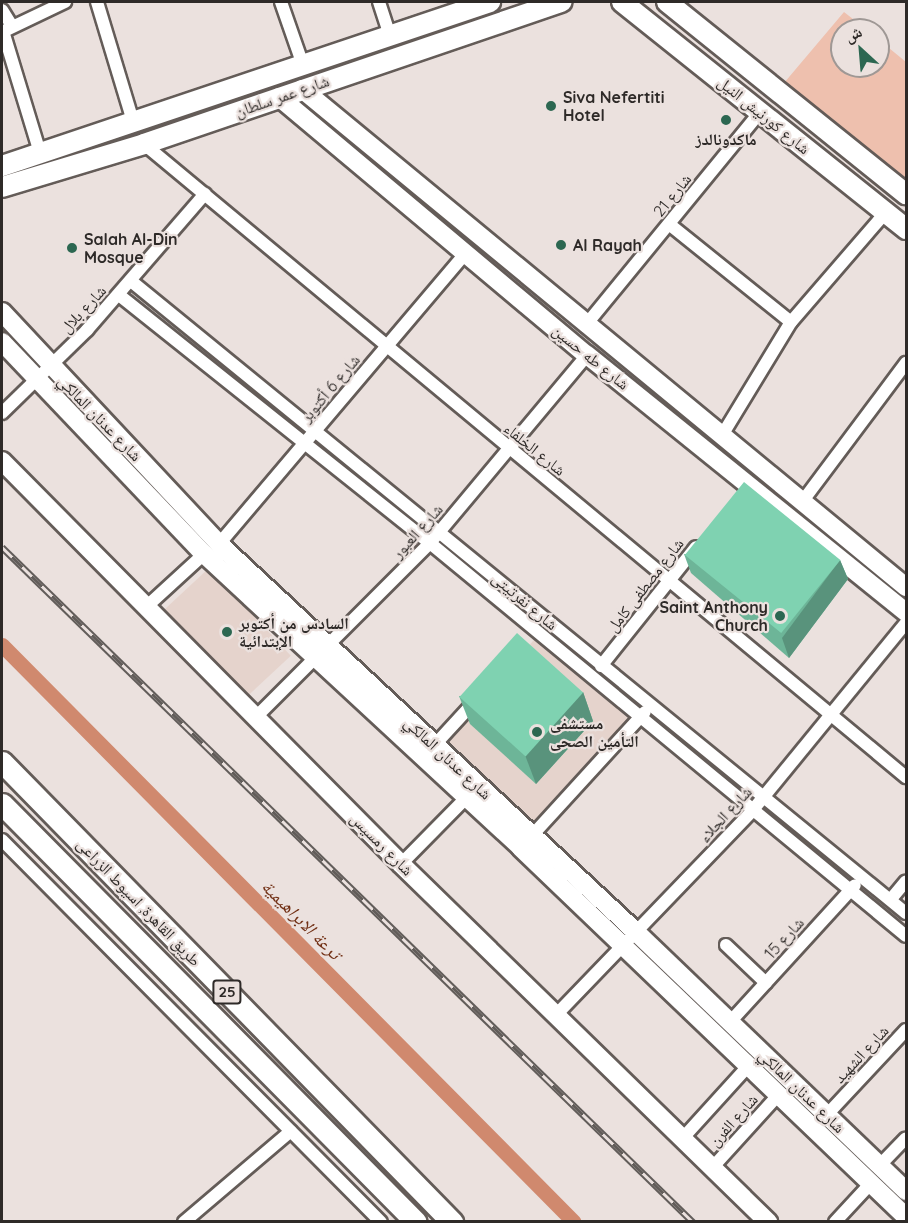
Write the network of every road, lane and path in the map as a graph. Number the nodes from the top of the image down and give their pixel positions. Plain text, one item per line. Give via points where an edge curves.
1 (65, 2) edge
2 (96, 2) edge
3 (281, 2) edge
4 (379, 2) edge
5 (490, 2) edge
6 (562, 2) edge
7 (622, 2) edge
8 (667, 2) edge
9 (2, 10) edge
10 (5, 30) edge
11 (390, 36) junction
12 (303, 65) junction
13 (302, 89) junction
14 (279, 97) junction
15 (319, 104) junction
16 (760, 112) junction
17 (306, 120) junction
18 (133, 121) junction
19 (144, 144) junction
20 (40, 153) junction
21 (2, 166) edge
22 (2, 187) edge
23 (205, 194) junction
24 (906, 194) edge
25 (885, 213) junction
26 (669, 224) junction
27 (906, 229) edge
28 (465, 254) junction
29 (131, 281) junction
30 (119, 295) junction
31 (2, 312) edge
32 (791, 322) junction
33 (585, 326) junction
34 (2, 342) edge
35 (385, 348) junction
36 (587, 354) junction
37 (906, 363) edge
38 (50, 366) junction
39 (35, 380) junction
40 (2, 413) edge
41 (315, 431) junction
42 (721, 437) junction
43 (304, 444) junction
44 (511, 450) junction
45 (2, 461) edge
46 (759, 467) junction
47 (743, 487) junction
48 (802, 502) junction
49 (441, 531) junction
50 (704, 536) edge
51 (430, 543) junction
52 (212, 549) junction
53 (669, 581) junction
54 (906, 587) edge
55 (145, 608) junction
56 (906, 612) edge
57 (549, 621) junction
58 (906, 623) edge
59 (534, 637) junction
60 (321, 654) junction
61 (601, 666) junction
62 (482, 694) edge
63 (650, 706) junction
64 (832, 714) junction
65 (256, 717) junction
66 (640, 718) junction
67 (428, 752) junction
68 (2, 762) edge
69 (906, 777) edge
70 (472, 792) junction
71 (763, 798) junction
72 (2, 804) edge
73 (752, 811) junction
74 (2, 840) edge
75 (526, 842) junction
76 (401, 864) junction
77 (862, 876) junction
78 (906, 881) edge
79 (850, 890) junction
80 (891, 899) junction
81 (906, 913) edge
82 (636, 932) junction
83 (906, 936) edge
84 (622, 945) junction
85 (726, 945) dead end
86 (766, 982) junction
87 (555, 1016) junction
88 (730, 1022) junction
89 (906, 1030) edge
90 (748, 1065) junction
91 (779, 1094) junction
92 (821, 1121) junction
93 (291, 1131) junction
94 (906, 1138) edge
95 (682, 1139) junction
96 (880, 1165) junction
97 (712, 1168) junction
98 (872, 1182) junction
99 (906, 1191) edge
100 (906, 1217) edge
101 (184, 1221) edge
102 (381, 1221) edge
103 (416, 1221) edge
104 (452, 1221) edge
105 (768, 1221) edge
106 (835, 1221) edge

1 - 10 street
2 - 18 street
3 - 12 street
4 - 11 street
5 - 11 main road, شارع عمر سلطان
6 - 13 main road, شارع عمر سلطان
7 - 16 main road, شارع كورنيش النيل
8 - 24 main road, شارع كورنيش النيل
9 - 10 street
10 - 20 street
11 - 12 main road, شارع عمر سلطان
12 - 18 main road, شارع عمر سلطان
13 - 14 main road, شارع عمر سلطان
13 - 15 main road, شارع طه حسين
14 - 17 main road, شارع طه حسين
14 - 19 main road, شارع عمر سلطان
15 - 17 main road via 308,107
15 - 33 main road, شارع طه حسين
16 - 25 main road, شارع كورنيش النيل
16 - 26 street, شارع 21
17 - 28 main road, شارع طه حسين
18 - 20 main road, شارع عمر سلطان
19 - 22 main road, شارع عمر سلطان
19 - 23 street, شارع الخلفاء
20 - 21 main road, شارع عمر سلطان
23 - 29 street, شارع بلال
23 - 35 street, شارع الخلفاء
25 - 27 main road, شارع كورنيش النيل
25 - 32 street
26 - 32 street
26 - 33 street, شارع 21
28 - 35 street, شارع 6 أكتوبر
28 - 36 main road, شارع طه حسين
29 - 30 street, شارع بلال
29 - 41 street, شارع نفرتيتى
30 - 38 street, شارع بلال
30 - 43 street, شارع نفرتيتى
31 - 38 main road, شارع عدنان المالكي
32 - 42 street
33 - 42 main road, شارع طه حسين
34 - 39 main road, شارع عدنان المالكي
35 - 41 street, شارع 6 أكتوبر
35 - 44 street, شارع الخلفاء
36 - 44 street, شارع العبور
36 - 47 main road, شارع طه حسين
37 - 48 street
38 - 39 street, شارع بلال
38 - 52 main road, شارع عدنان المالكي
39 - 40 street, شارع بلال
39 - 52 main road, شارع عدنان المالكي
41 - 43 street, شارع 6 أكتوبر
41 - 49 street, شارع نفرتيتى
42 - 46 main road, شارع طه حسين
43 - 51 street, شارع نفرتيتى
43 - 52 street, شارع 6 أكتوبر
44 - 49 street, شارع العبور
44 - 53 street, شارع الخلفاء
45 - 55 main road, شارع رمسيس
46 - 47 street
46 - 48 main road, شارع طه حسين
47 - 56 main road, شارع طه حسين
48 - 54 main road, شارع طه حسين
49 - 51 street, شارع العبور
49 - 57 street, شارع نفرتيتى
50 - 53 street, شارع مصطفى كامل
51 - 59 street, شارع نفرتيتى
51 - 60 street, شارع العبور
52 - 55 street, شارع 6 أكتوبر
52 - 60 main road, شارع عدنان المالكي
53 - 61 street, شارع مصطفى كامل
53 - 64 street, شارع الخلفاء
55 - 65 main road, شارع رمسيس
57 - 59 street
57 - 61 street, شارع نفرتيتى
58 - 64 street, شارع الجلاء
59 - 66 street, شارع نفرتيتى
60 - 65 street, شارع العبور
60 - 67 main road, شارع عدنان المالكي
61 - 63 street, شارع نفرتيتى
62 - 67 street
63 - 66 street
63 - 71 street, شارع نفرتيتى
64 - 69 street, شارع الخلفاء
64 - 71 street, شارع الجلاء
65 - 76 main road, شارع رمسيس
66 - 73 street, شارع نفرتيتى
66 - 75 street
67 - 70 main road, شارع عدنان المالكي
68 - 104 highway, طريق القاهرة, اسيوط الزراعى / 25
70 - 75 main road, شارع عدنان المالكي
70 - 76 street
71 - 73 street, شارع الجلاء
71 - 77 street, شارع نفرتيتى
72 - 103 highway, طريق القاهرة, اسيوط الزراعى / 25
73 - 79 street, شارع نفرتيتى
73 - 82 street, شارع الجلاء
74 - 93 street
75 - 82 main road, شارع عدنان المالكي
75 - 84 main road, شارع عدنان المالكي
76 - 87 main road, شارع رمسيس
77 - 79 street, شارع 15
77 - 80 street, شارع نفرتيتى
78 - 80 street
79 - 83 street, شارع نفرتيتى
79 - 86 street, شارع 15
80 - 81 street, شارع نفرتيتى
82 - 84 street, شارع الجلاء
82 - 88 main road, شارع عدنان المالكي
84 - 87 street, شارع الجلاء
84 - 90 main road, شارع عدنان المالكي
85 - 86 street
86 - 88 street, شارع 15
87 - 95 main road, شارع رمسيس
88 - 92 main road, شارع عدنان المالكي
89 - 92 street, شارع الشهيد
90 - 91 main road, شارع عدنان المالكي
90 - 95 street, شارع الفرن
91 - 92 main road, شارع عدنان المالكي
91 - 97 street, شارع الفرن
92 - 96 main road, شارع عدنان المالكي
92 - 98 main road, شارع عدنان المالكي
93 - 101 street
93 - 102 street
94 - 96 street
95 - 97 main road, شارع رمسيس
96 - 99 main road, شارع عدنان المالكي
97 - 105 main road, شارع رمسيس
98 - 100 main road, شارع عدنان المالكي
98 - 106 street

